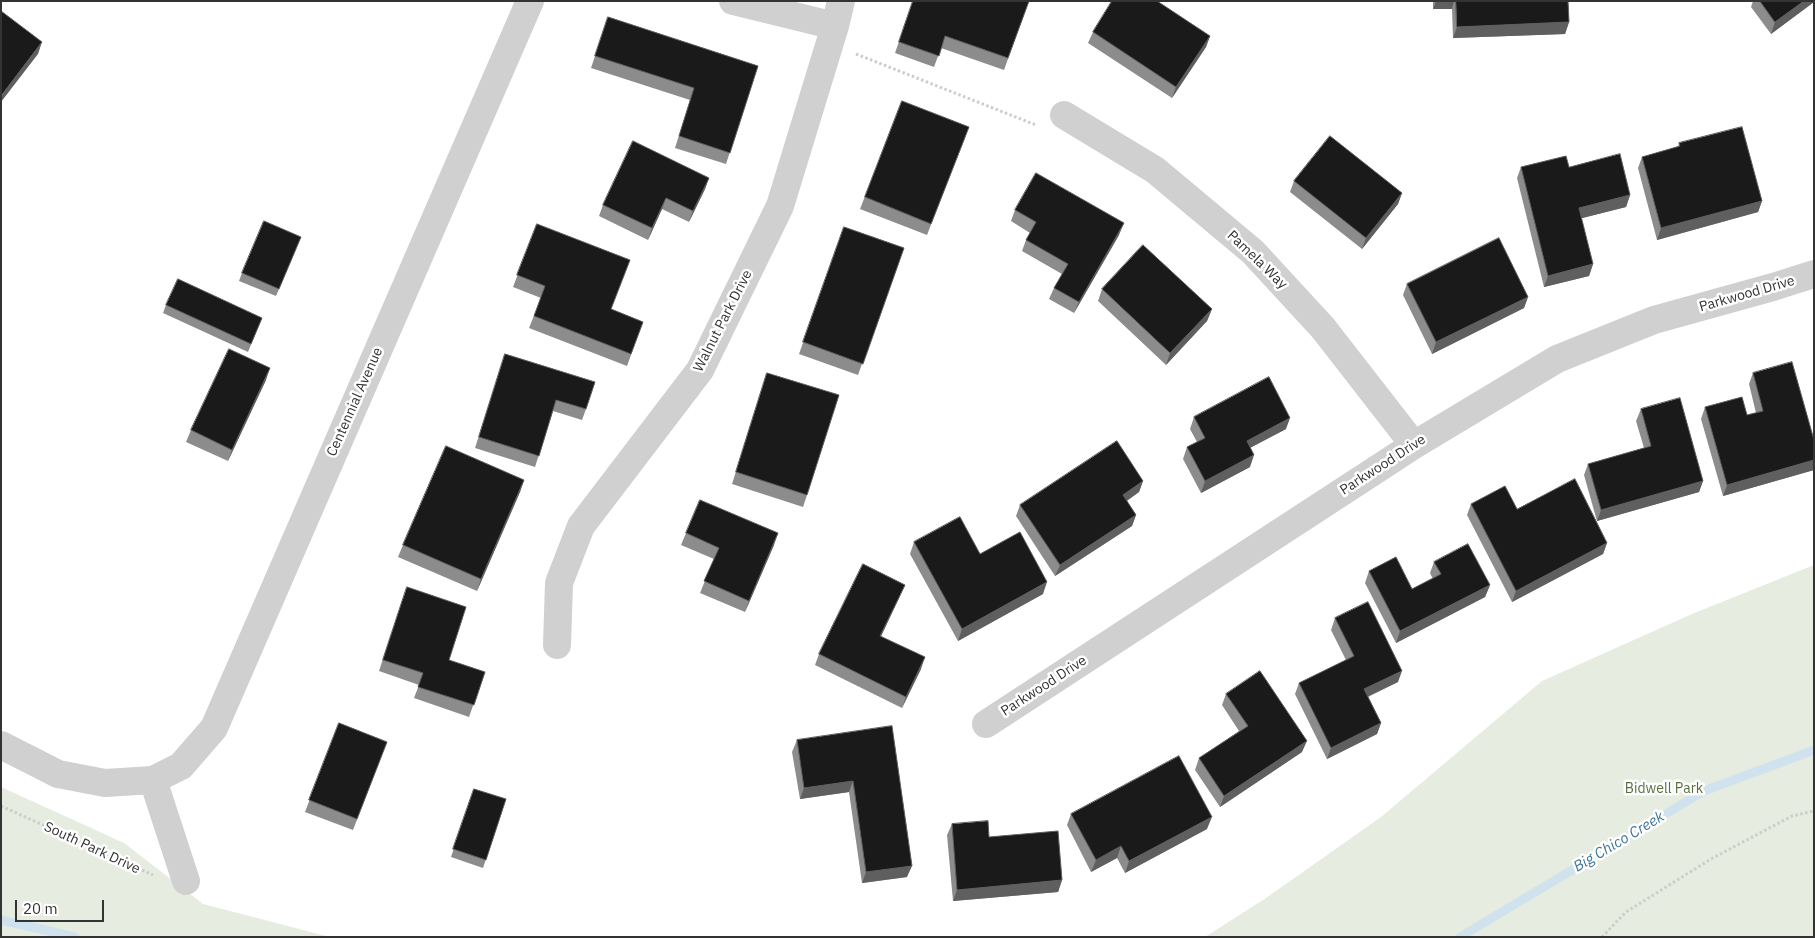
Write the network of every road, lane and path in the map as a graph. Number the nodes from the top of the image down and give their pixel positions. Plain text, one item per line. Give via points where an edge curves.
1 (530, 1) edge
2 (733, 1) edge
3 (835, 24) edge
4 (1064, 115) joint
5 (1814, 274) edge
6 (1414, 445) junction
7 (557, 645) dead end
8 (986, 724) dead end
9 (1, 744) edge
10 (153, 780) junction
11 (1, 806) edge
12 (1814, 812) edge
13 (186, 881) joint
14 (1602, 937) edge

1 - 10 street, Centennial Avenue via 214,728 181,766
2 - 3 street
3 - 4 path via 1046,129
3 - 7 street, Walnut Park Drive via 780,206 700,370 581,526 559,583
4 - 6 street, Pamela Way via 1155,170 1253,252 1323,328
5 - 6 street, Parkwood Drive via 1654,320 1557,359
6 - 8 street, Parkwood Drive
9 - 10 street, Centennial Avenue via 58,774 104,783
10 - 13 street
11 - 13 path, South Park Drive via 150,875
12 - 14 path via 1792,816 1711,859 1626,912

